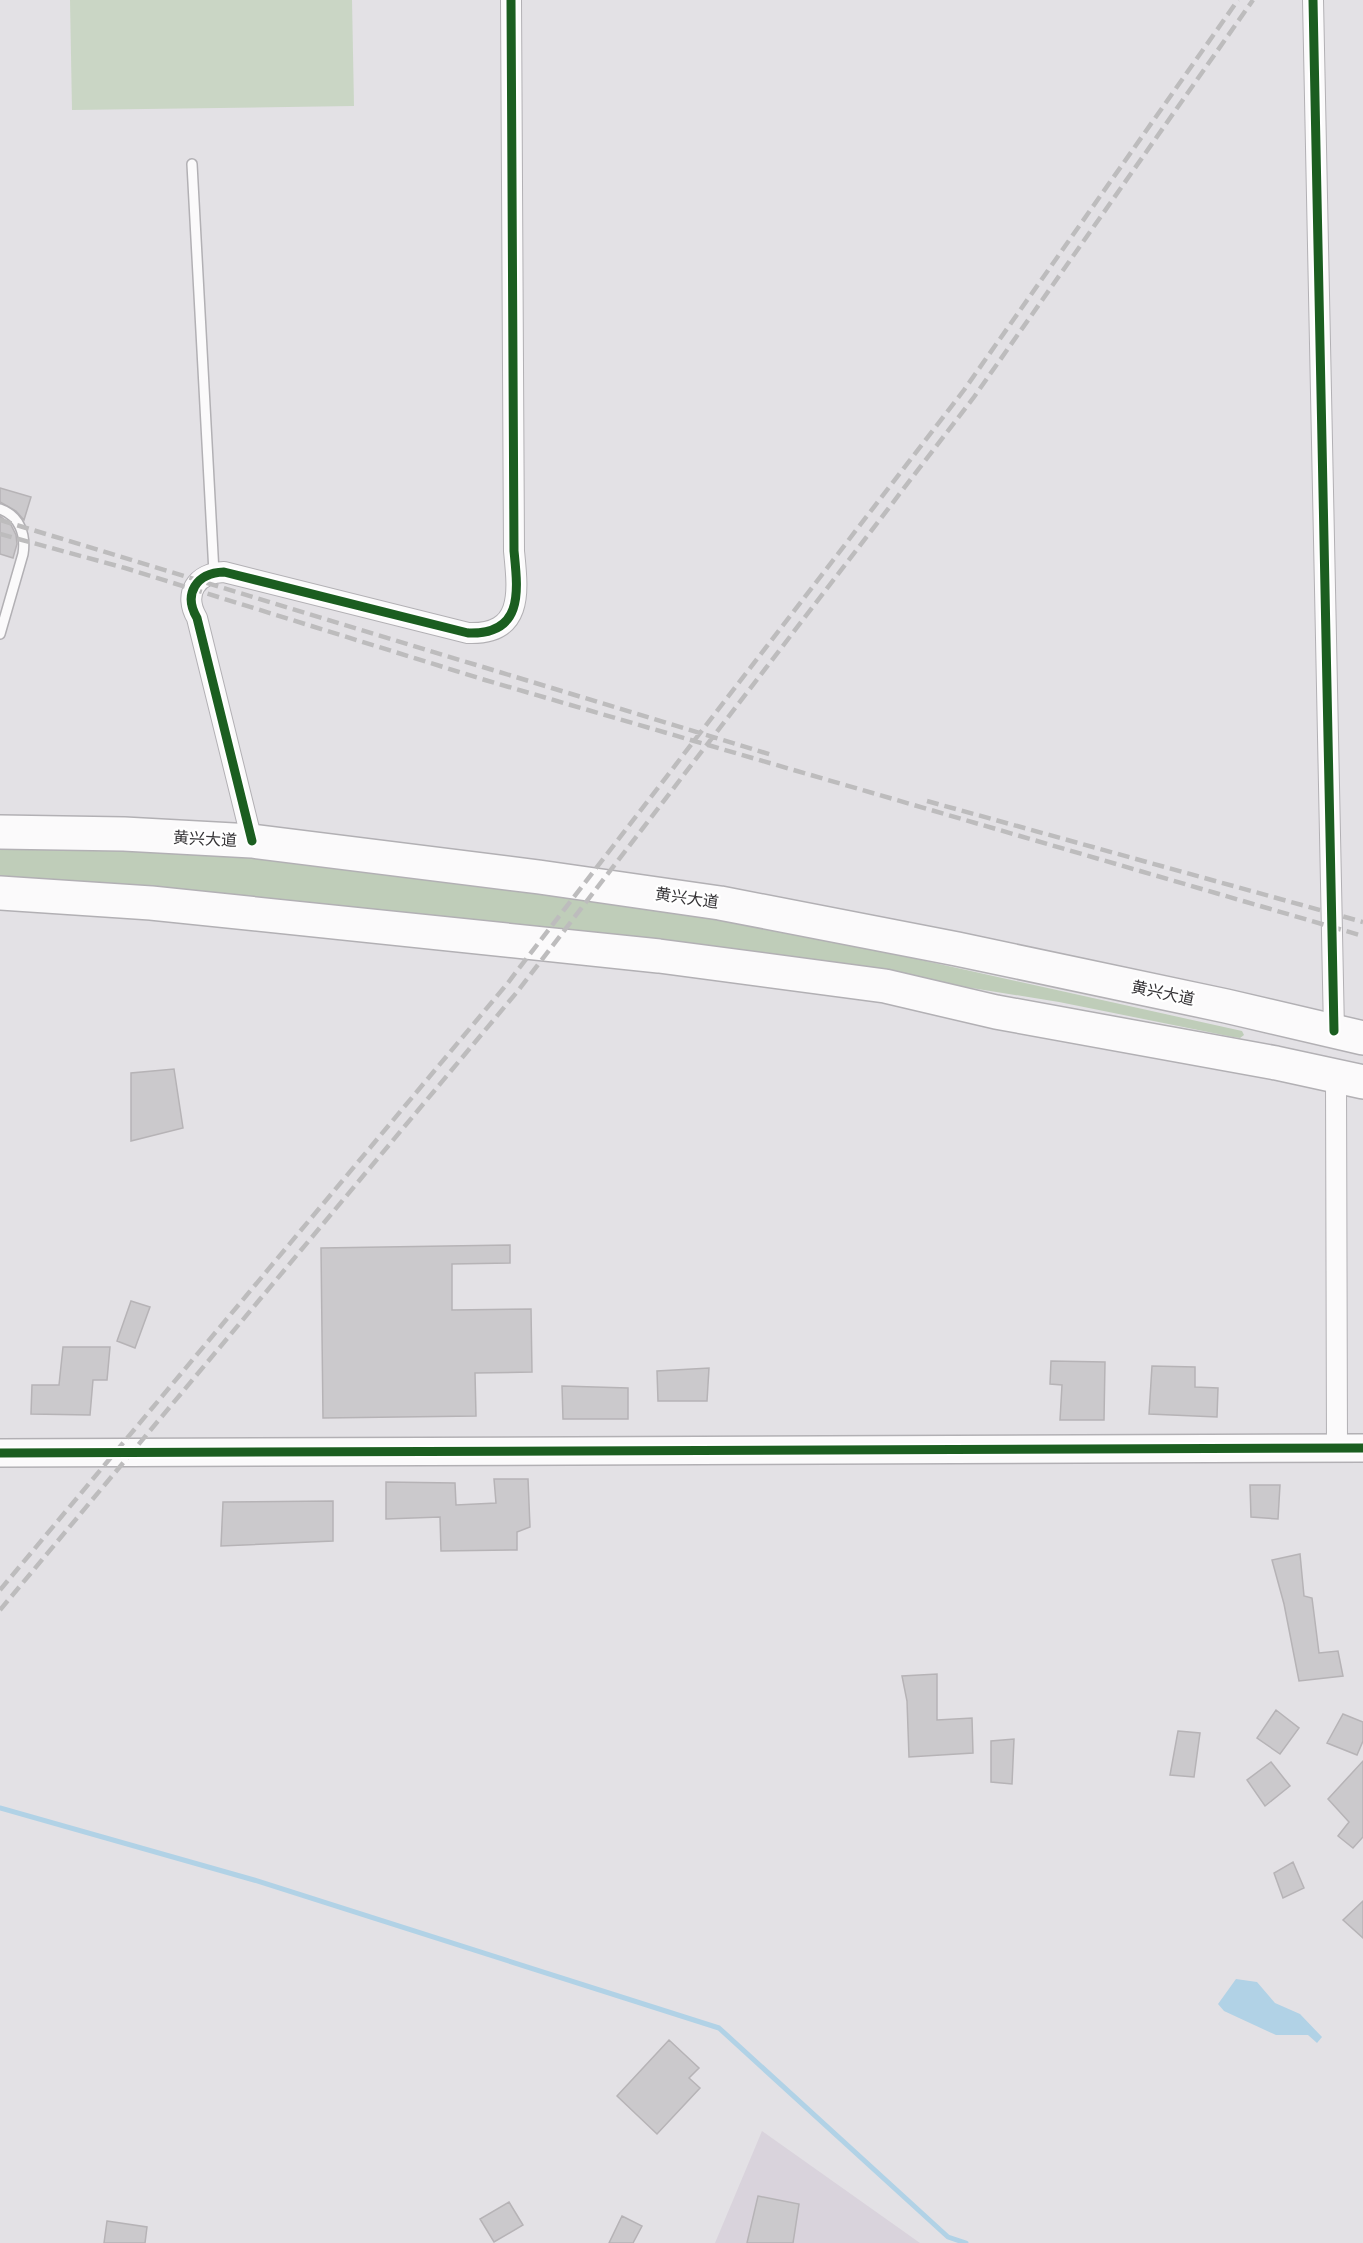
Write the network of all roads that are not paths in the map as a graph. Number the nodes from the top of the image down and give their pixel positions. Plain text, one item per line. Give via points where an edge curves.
1 (511, 0) edge
2 (1313, 0) edge
3 (192, 164) dead end
4 (0, 509) edge
5 (214, 573) junction
6 (0, 634) edge
7 (0, 832) edge
8 (252, 841) junction
9 (0, 893) edge
10 (1348, 1035) edge
11 (1349, 1080) edge
12 (1350, 1448) edge
13 (0, 1453) edge

1 - 5 street via 517,587 512,612 493,630 468,633
2 - 10 street
3 - 5 lane
4 - 6 lane via 15,519 25,542
5 - 8 street via 197,582 191,600
7 - 8 highway, 黄兴大道
8 - 10 highway, 黄兴大道 via 720,903 957,949
9 - 11 highway via 151,903 658,956 885,986 996,1012
11 - 12 street
12 - 13 street

